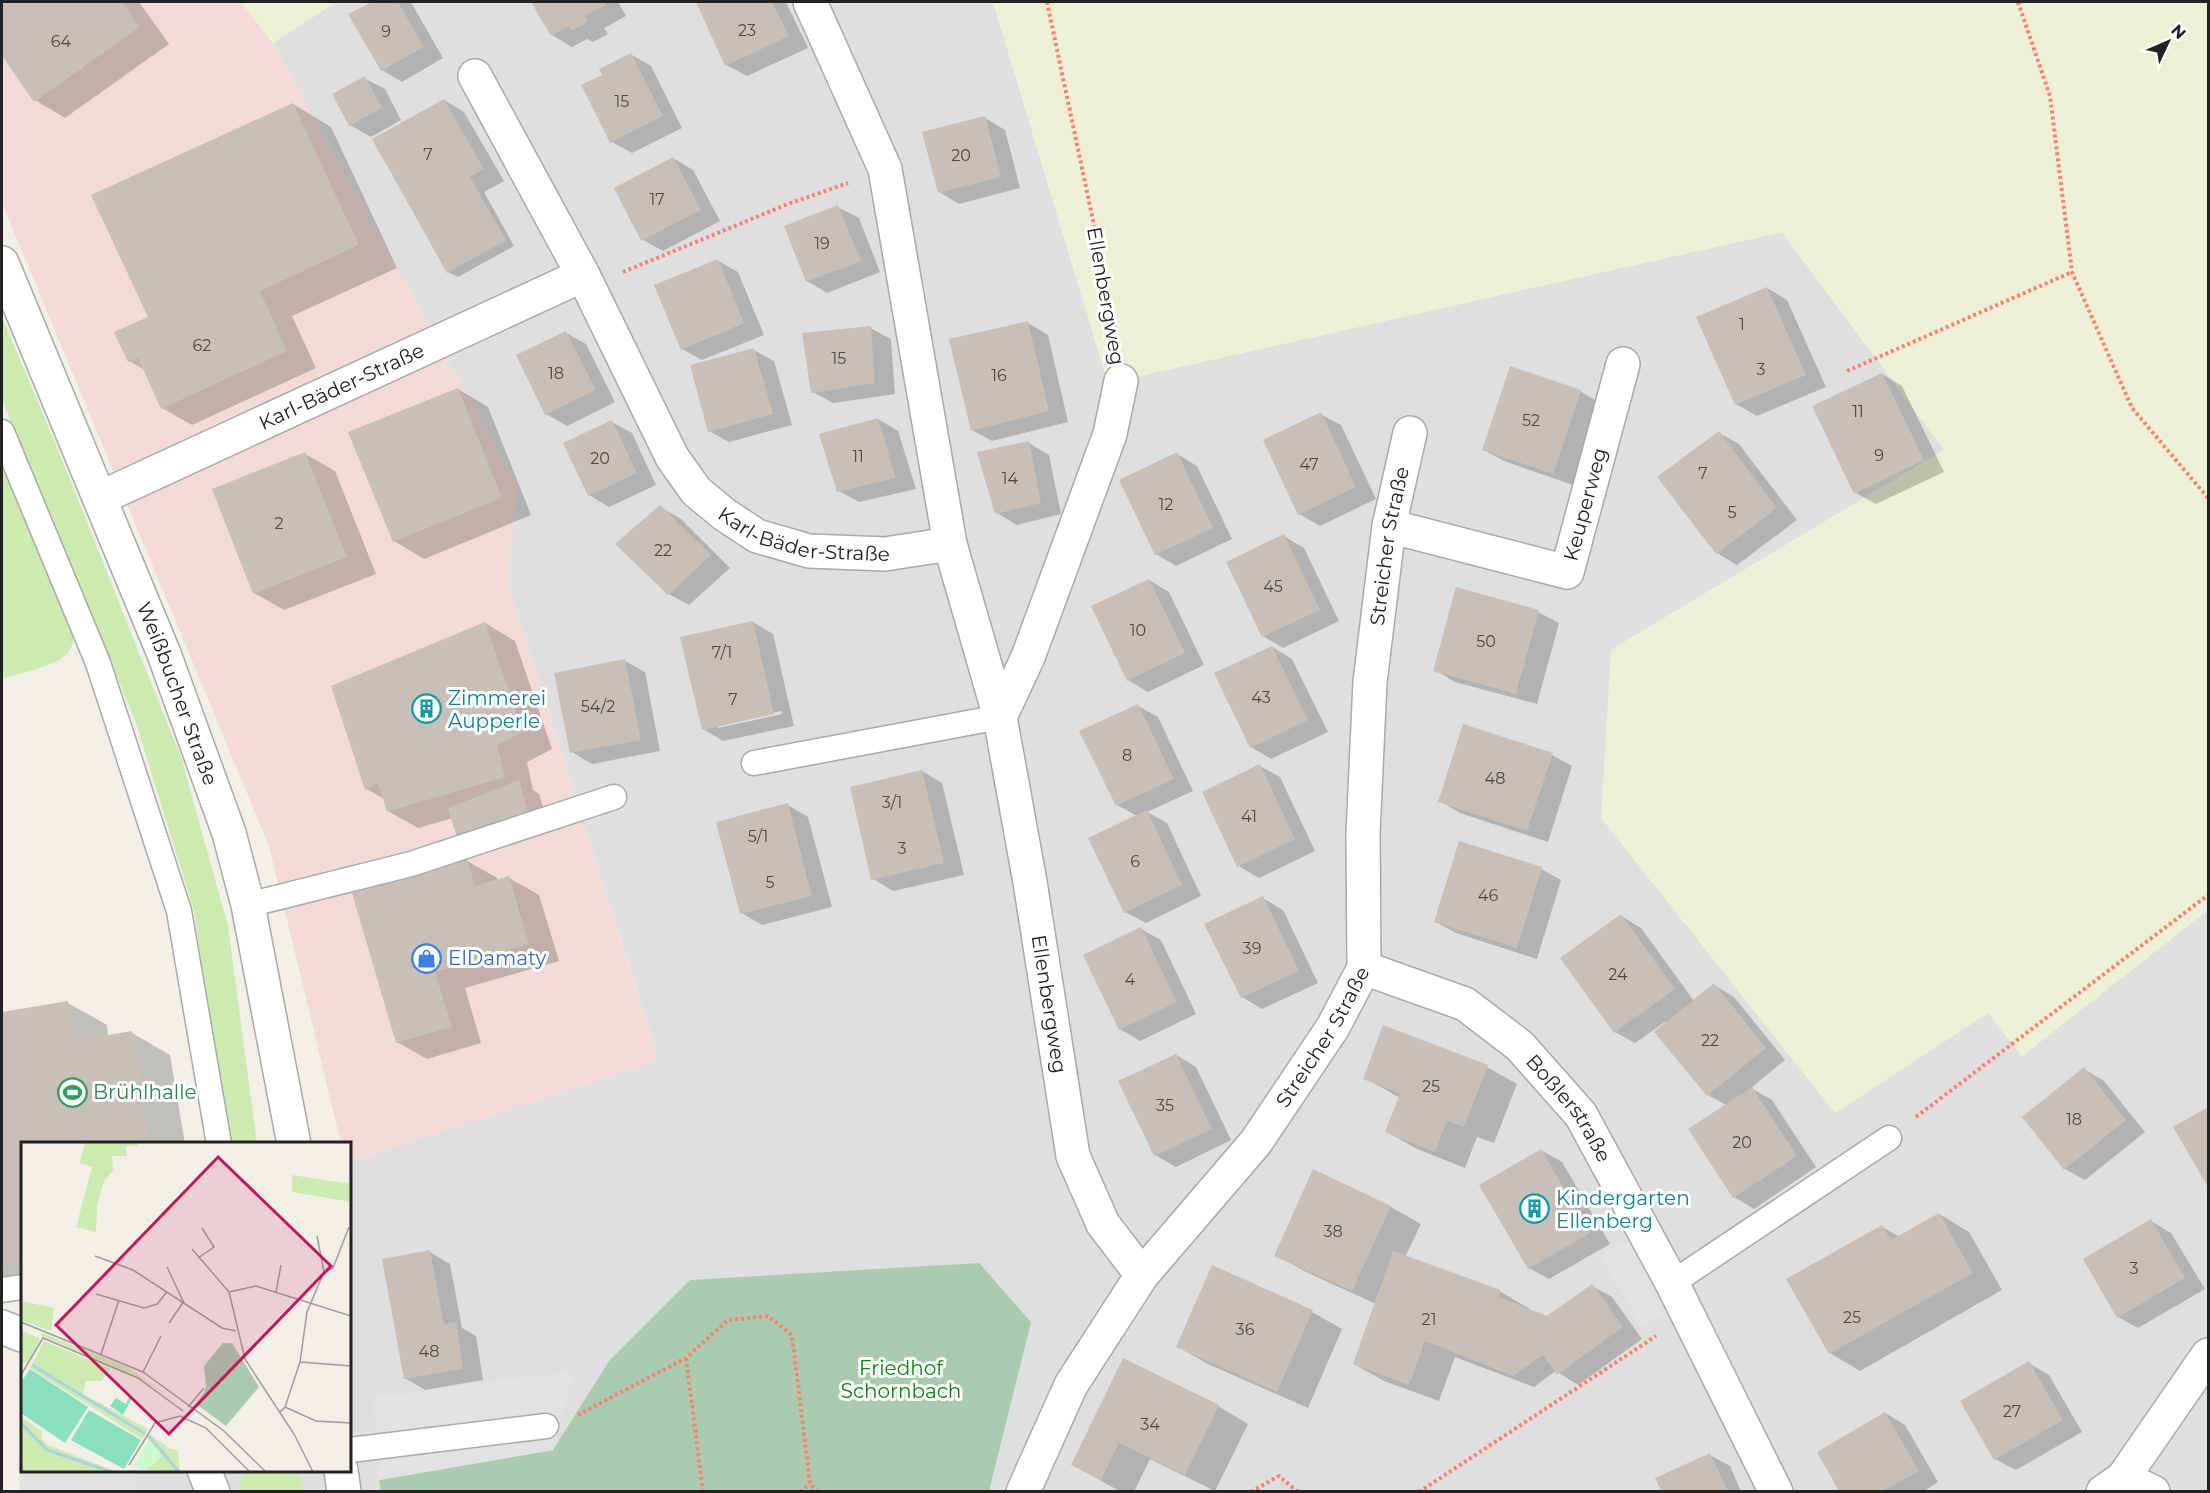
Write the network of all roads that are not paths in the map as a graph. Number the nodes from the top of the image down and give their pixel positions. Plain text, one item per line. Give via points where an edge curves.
1 (810, 2) edge
2 (475, 76) dead end
3 (2, 263) edge
4 (585, 281) junction
5 (1623, 364) dead end
6 (1121, 381) road end
7 (2, 432) edge
8 (1410, 433) dead end
9 (100, 498) junction
10 (1389, 526) junction
11 (950, 544) junction
12 (1000, 717) junction
13 (754, 763) dead end
14 (614, 797) dead end
15 (248, 905) junction
16 (1364, 968) junction
17 (1889, 1138) road end
18 (219, 1142) edge
19 (294, 1142) edge
20 (1142, 1275) junction
21 (1672, 1283) junction
22 (21, 1287) edge
23 (2, 1290) edge
24 (2, 1327) edge
25 (21, 1335) edge
26 (2208, 1354) edge
27 (546, 1426) road end
28 (351, 1450) edge
29 (205, 1472) edge
30 (341, 1472) edge
31 (2113, 1485) edge
32 (213, 1491) edge
33 (344, 1491) edge
34 (1023, 1491) edge
35 (1776, 1491) edge
36 (2153, 1491) edge

1 - 11 street, Ellenbergweg via 885,169
2 - 4 street, Karl-Bäder-Straße
3 - 9 street, Weißbucher Straße
4 - 9 street, Karl-Bäder-Straße
4 - 11 street, Karl-Bäder-Straße via 672,457 696,491 725,515 757,536 809,551 885,554
5 - 10 street, Keuperweg via 1567,572
6 - 12 street, Ellenbergweg via 1110,434 1028,657
7 - 18 lane via 98,663 179,912
8 - 10 street, Streicher Straße
9 - 15 street, Weißbucher Straße via 196,740 229,833
10 - 16 street, Streicher Straße via 1370,682 1363,834
11 - 12 street, Ellenbergweg
12 - 13 lane
12 - 20 street, Ellenbergweg via 1073,1156 1103,1224
14 - 15 lane via 411,864
15 - 19 street, Weißbucher Straße
16 - 20 street, Streicher Straße via 1334,1028 1256,1142
16 - 21 street, Boßlerstraße via 1465,1004 1520,1046 1581,1115
17 - 21 lane
20 - 34 street, Streicher Straße via 1071,1385
21 - 35 street, Boßlerstraße
22 - 23 lane
24 - 25 street
26 - 31 street
27 - 28 lane
29 - 32 street
30 - 33 street
31 - 36 street

